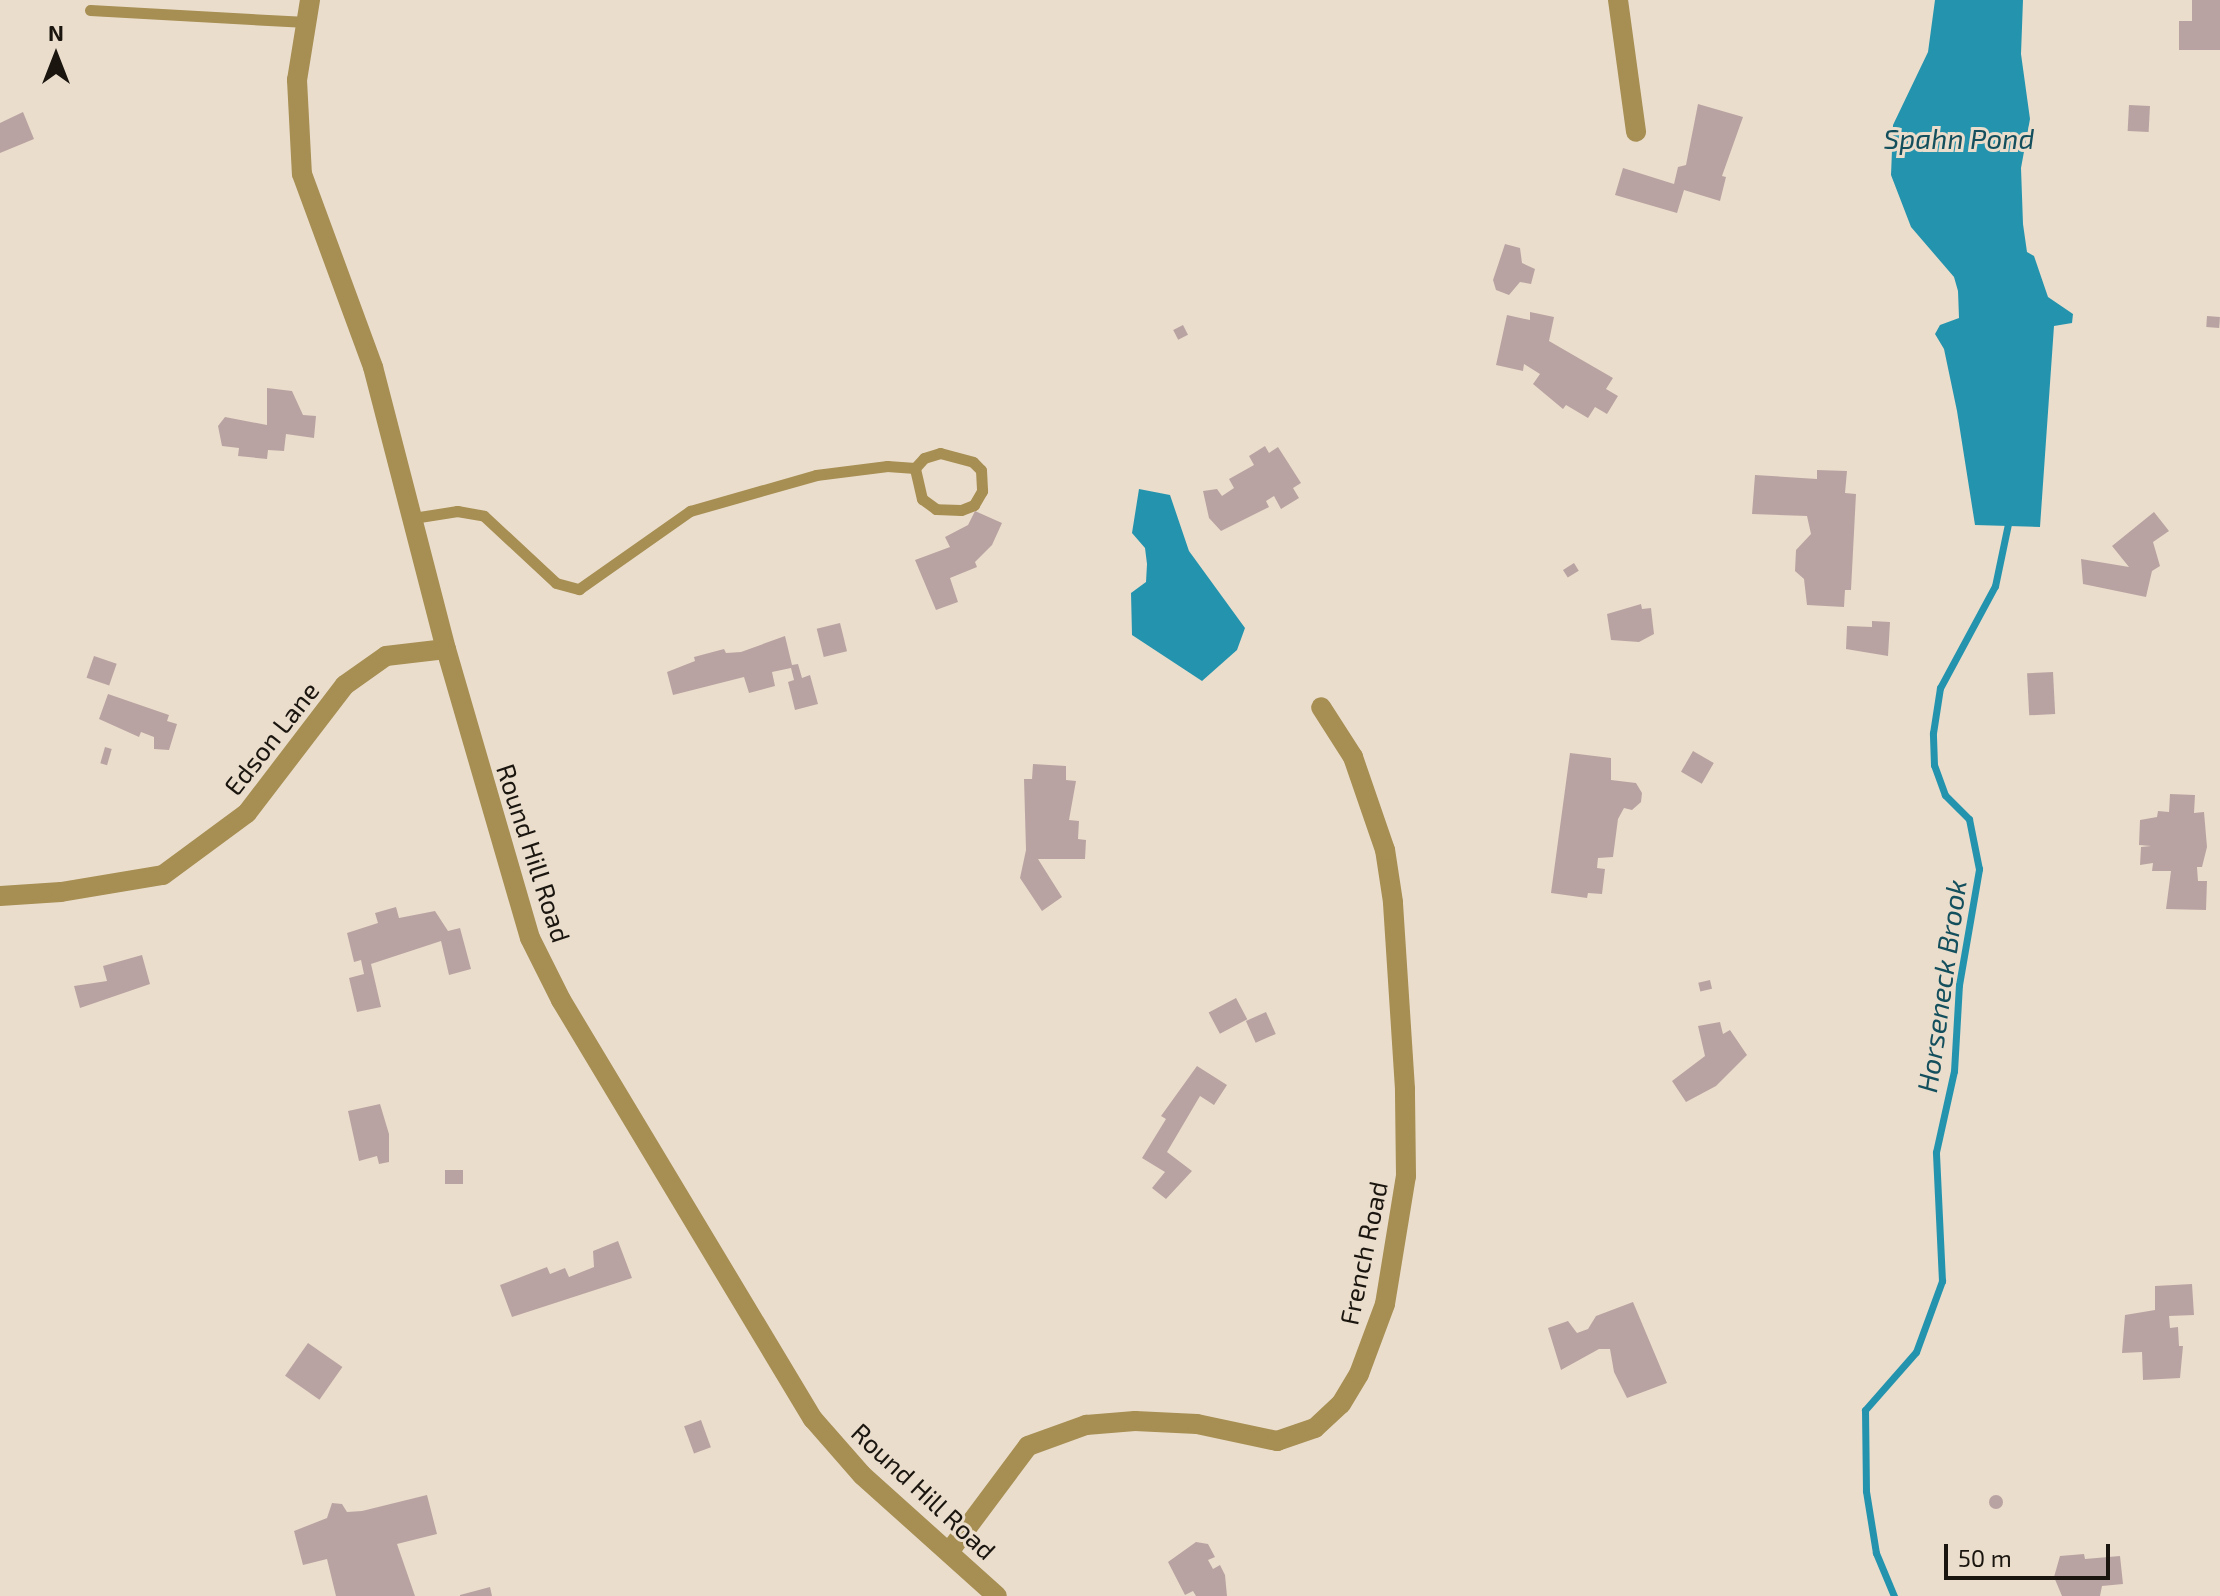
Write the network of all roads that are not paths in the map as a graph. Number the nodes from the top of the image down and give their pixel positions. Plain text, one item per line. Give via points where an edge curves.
1 (310, 0) edge
2 (1618, 0) edge
3 (90, 10) dead end
4 (307, 22) junction
5 (1636, 132) dead end
6 (915, 468) junction
7 (413, 518) junction
8 (446, 649) junction
9 (1321, 707) dead end
10 (0, 896) edge
11 (949, 1552) junction
12 (997, 1596) edge

1 - 4 street, Round Hill Road
2 - 5 street
3 - 4 lane
4 - 7 street, Round Hill Road via 297,80 302,174 373,367
6 - 6 lane via 940,453 963,456 981,470 982,491 974,505 936,509 922,499
6 - 7 lane via 844,470 717,500 690,511 579,589 546,575 484,516 457,511
7 - 8 street, Round Hill Road
8 - 10 street, Edson Lane via 386,656 345,685 247,813 163,875
8 - 11 street, Round Hill Road via 530,938 561,1000 813,1419 862,1475
9 - 11 street, French Road via 1353,757 1385,850 1404,1073 1406,1176 1385,1304 1359,1374 1341,1404 1315,1428 1277,1441 1197,1424 1135,1421 1086,1425 1028,1446
11 - 12 street, Round Hill Road

